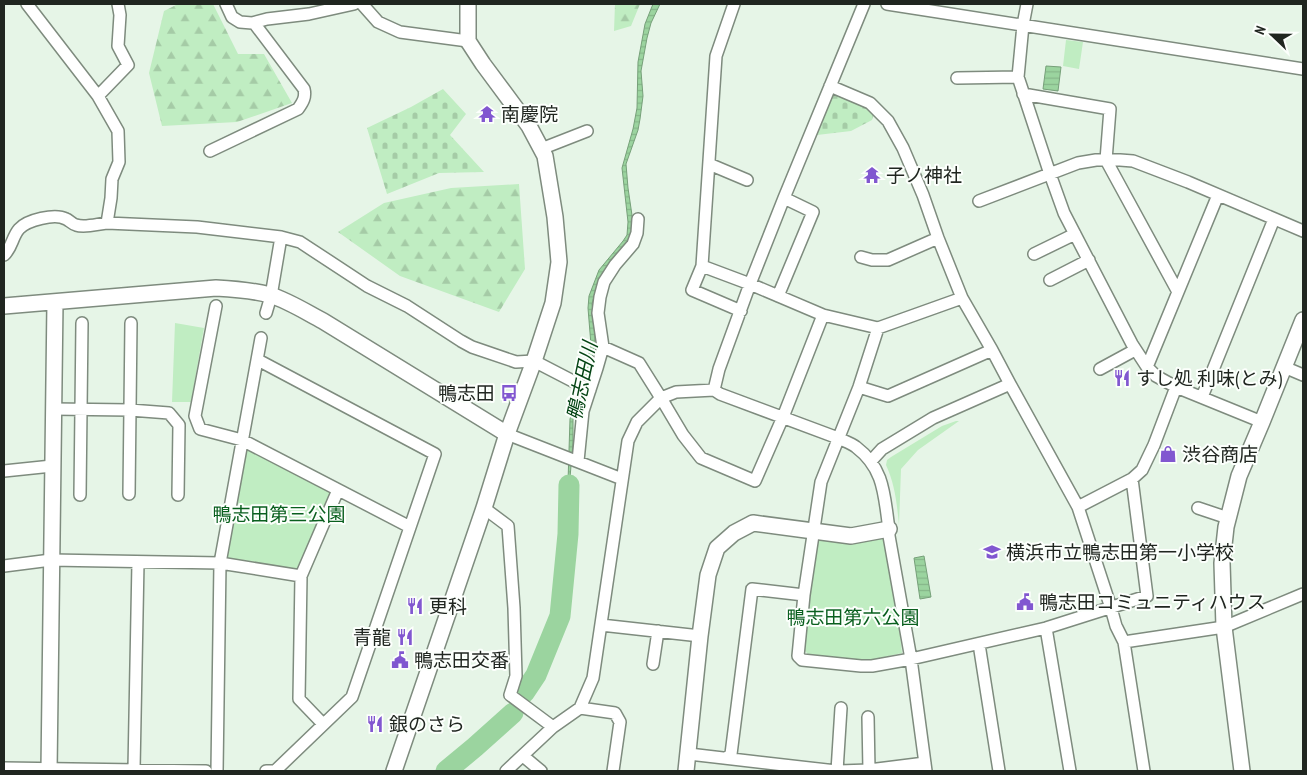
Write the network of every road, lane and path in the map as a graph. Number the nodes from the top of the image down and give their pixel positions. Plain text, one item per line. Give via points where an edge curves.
1 (27, 4) edge
2 (118, 4) edge
3 (226, 4) edge
4 (354, 4) edge
5 (362, 4) edge
6 (468, 4) edge
7 (734, 4) edge
8 (864, 4) edge
9 (887, 4) edge
10 (1027, 4) edge
11 (254, 22) junction
12 (1023, 25) junction
13 (468, 41) junction
14 (1303, 69) edge
15 (1018, 77) junction
16 (956, 78) dead end
17 (830, 86) junction
18 (1023, 94) junction
19 (98, 96) junction
20 (587, 131) dead end
21 (541, 149) junction
22 (210, 151) dead end
23 (1106, 160) junction
24 (709, 164) junction
25 (1050, 174) junction
26 (748, 180) dead end
27 (1218, 195) junction
28 (784, 198) junction
29 (979, 201) dead end
30 (1274, 219) junction
31 (638, 220) dead end
32 (107, 223) junction
33 (1303, 230) edge
34 (1075, 234) junction
35 (281, 237) junction
36 (938, 238) junction
37 (1034, 254) dead end
38 (4, 255) edge
39 (860, 258) dead end
40 (1088, 260) junction
41 (702, 266) junction
42 (1050, 280) dead end
43 (750, 284) junction
44 (1178, 292) junction
45 (271, 296) junction
46 (778, 296) junction
47 (962, 298) junction
48 (55, 302) junction
49 (4, 306) edge
50 (216, 306) dead end
51 (741, 311) junction
52 (266, 313) dead end
53 (822, 315) junction
54 (1303, 320) edge
55 (131, 323) dead end
56 (82, 324) dead end
57 (878, 328) junction
58 (261, 338) dead end
59 (603, 347) junction
60 (992, 350) junction
61 (1135, 350) junction
62 (258, 360) junction
63 (534, 361) junction
64 (1147, 367) junction
65 (1284, 367) junction
66 (1100, 369) dead end
67 (1303, 375) edge
68 (1010, 384) junction
69 (585, 387) junction
70 (859, 387) junction
71 (1176, 387) junction
72 (714, 390) junction
73 (1202, 397) junction
74 (661, 398) junction
75 (53, 409) junction
76 (81, 410) junction
77 (130, 410) junction
78 (783, 417) junction
79 (1262, 422) junction
80 (507, 434) junction
81 (838, 438) junction
82 (242, 440) junction
83 (578, 461) junction
84 (871, 461) junction
85 (52, 466) junction
86 (4, 472) edge
87 (622, 479) junction
88 (1132, 479) junction
89 (338, 490) junction
90 (129, 494) dead end
91 (80, 495) dead end
92 (178, 496) dead end
93 (1078, 507) junction
94 (484, 508) junction
95 (1198, 508) dead end
96 (1228, 518) junction
97 (410, 527) junction
98 (889, 529) junction
99 (814, 531) junction
100 (51, 560) junction
101 (138, 562) junction
102 (220, 562) junction
103 (4, 566) edge
104 (301, 576) junction
105 (1303, 594) edge
106 (804, 595) junction
107 (1111, 608) junction
108 (601, 625) junction
109 (1224, 627) junction
110 (1046, 628) junction
111 (658, 631) junction
112 (700, 636) junction
113 (1124, 642) junction
114 (979, 644) junction
115 (911, 659) junction
116 (653, 664) dead end
117 (580, 708) junction
118 (841, 708) dead end
119 (868, 718) dead end
120 (323, 724) junction
121 (553, 727) junction
122 (689, 754) junction
123 (523, 756) junction
124 (727, 758) junction
125 (925, 767) edge
126 (4, 768) edge
127 (134, 769) junction
128 (49, 770) edge
129 (869, 770) edge
130 (206, 771) edge
131 (217, 771) edge
132 (266, 771) edge
133 (394, 771) edge
134 (506, 771) edge
135 (541, 771) edge
136 (613, 771) edge
137 (686, 771) edge
138 (837, 771) edge
139 (999, 771) edge
140 (1070, 771) edge
141 (1144, 771) edge
142 (1242, 771) edge

1 - 19 street
2 - 19 street via 118,46 128,65
3 - 11 street via 232,17 240,22
4 - 11 street
5 - 13 street via 378,22 400,32
6 - 13 street
7 - 24 street via 716,56
8 - 17 street
9 - 12 street
10 - 12 street
11 - 22 street via 306,96 298,109
12 - 14 street
12 - 15 street
13 - 21 street via 529,126
15 - 16 street
15 - 18 street
17 - 28 street
17 - 36 street via 870,103 888,121 903,148
18 - 23 street via 1110,109
18 - 25 street
19 - 32 street via 118,131 119,162 112,179
20 - 21 street
21 - 63 street via 545,156 555,217 559,262 553,303
23 - 25 street via 1078,163
23 - 27 street via 1133,161
23 - 44 street
24 - 26 street
24 - 41 street
25 - 29 street
25 - 34 street
27 - 30 street
27 - 44 street
28 - 43 street
28 - 46 street via 813,212
30 - 33 street
30 - 73 street
31 - 59 street via 633,244 604,282 598,313
32 - 35 street via 197,227
32 - 38 street via 76,225 54,216 28,222 18,229
34 - 37 street
34 - 40 street
35 - 45 street
35 - 63 street via 300,242 472,348 516,362
36 - 39 street via 888,260
36 - 47 street
40 - 42 street
40 - 61 street
41 - 43 street
41 - 51 street via 692,290
43 - 46 street
43 - 51 street
44 - 64 street
45 - 48 street via 216,288
45 - 52 street
45 - 80 street via 323,320
46 - 53 street
47 - 57 street
47 - 60 street
48 - 49 street
48 - 75 street
50 - 82 street via 194,416 200,429
51 - 72 street
53 - 57 street
53 - 78 street
54 - 65 street
55 - 77 street
56 - 76 street
57 - 70 street
58 - 62 street
59 - 69 street
59 - 74 street via 639,363
60 - 68 street
60 - 70 street via 888,396
61 - 64 street
61 - 66 street
62 - 82 street
62 - 97 street via 435,454
63 - 69 street
63 - 80 street
64 - 71 street
65 - 67 street
65 - 79 street
68 - 84 street via 934,418 882,449
68 - 93 street
69 - 83 street
70 - 81 street
71 - 73 street
71 - 88 street via 1146,462
72 - 74 street via 676,392
72 - 78 street
73 - 79 street
74 - 78 street via 700,458 755,481
74 - 87 street via 637,422 628,441
75 - 76 street
75 - 85 street
76 - 77 street
76 - 91 street
77 - 90 street
77 - 92 street via 169,413 179,425
78 - 81 street
79 - 96 street via 1239,476
80 - 83 street
80 - 94 street
81 - 84 street via 855,446
81 - 99 street via 821,482
82 - 89 street
82 - 102 street
83 - 87 street
84 - 98 street via 882,482
85 - 86 street
85 - 100 street
87 - 108 street
88 - 93 street
88 - 107 street via 1147,596
89 - 97 street
89 - 104 street
93 - 107 street
94 - 121 street via 508,526 516,676 510,695
94 - 133 street
95 - 96 street
96 - 109 street via 1222,563
97 - 120 street via 352,697
98 - 99 street via 851,536
98 - 115 street
99 - 106 street
99 - 112 street via 753,522 722,543 717,548 708,575
100 - 101 street
100 - 103 street
100 - 128 street
101 - 102 street
101 - 127 street
102 - 104 street
102 - 131 street
104 - 120 street via 298,699
105 - 109 street
106 - 115 street via 798,656 802,660 872,666
106 - 124 street via 752,590 731,754
107 - 110 street
107 - 113 street
108 - 111 street
108 - 117 street via 593,678
109 - 113 street
109 - 142 street
110 - 114 street
110 - 140 street
111 - 112 street
111 - 116 street
112 - 122 street
113 - 141 street
114 - 115 street
114 - 139 street
115 - 125 street
117 - 121 street
117 - 136 street via 615,713 620,722
118 - 138 street
119 - 129 street
120 - 132 street via 274,771
121 - 123 street
122 - 124 street
122 - 137 street
123 - 134 street
123 - 135 street
124 - 138 street
125 - 129 street
126 - 128 street
127 - 128 street
127 - 130 street
129 - 138 street

